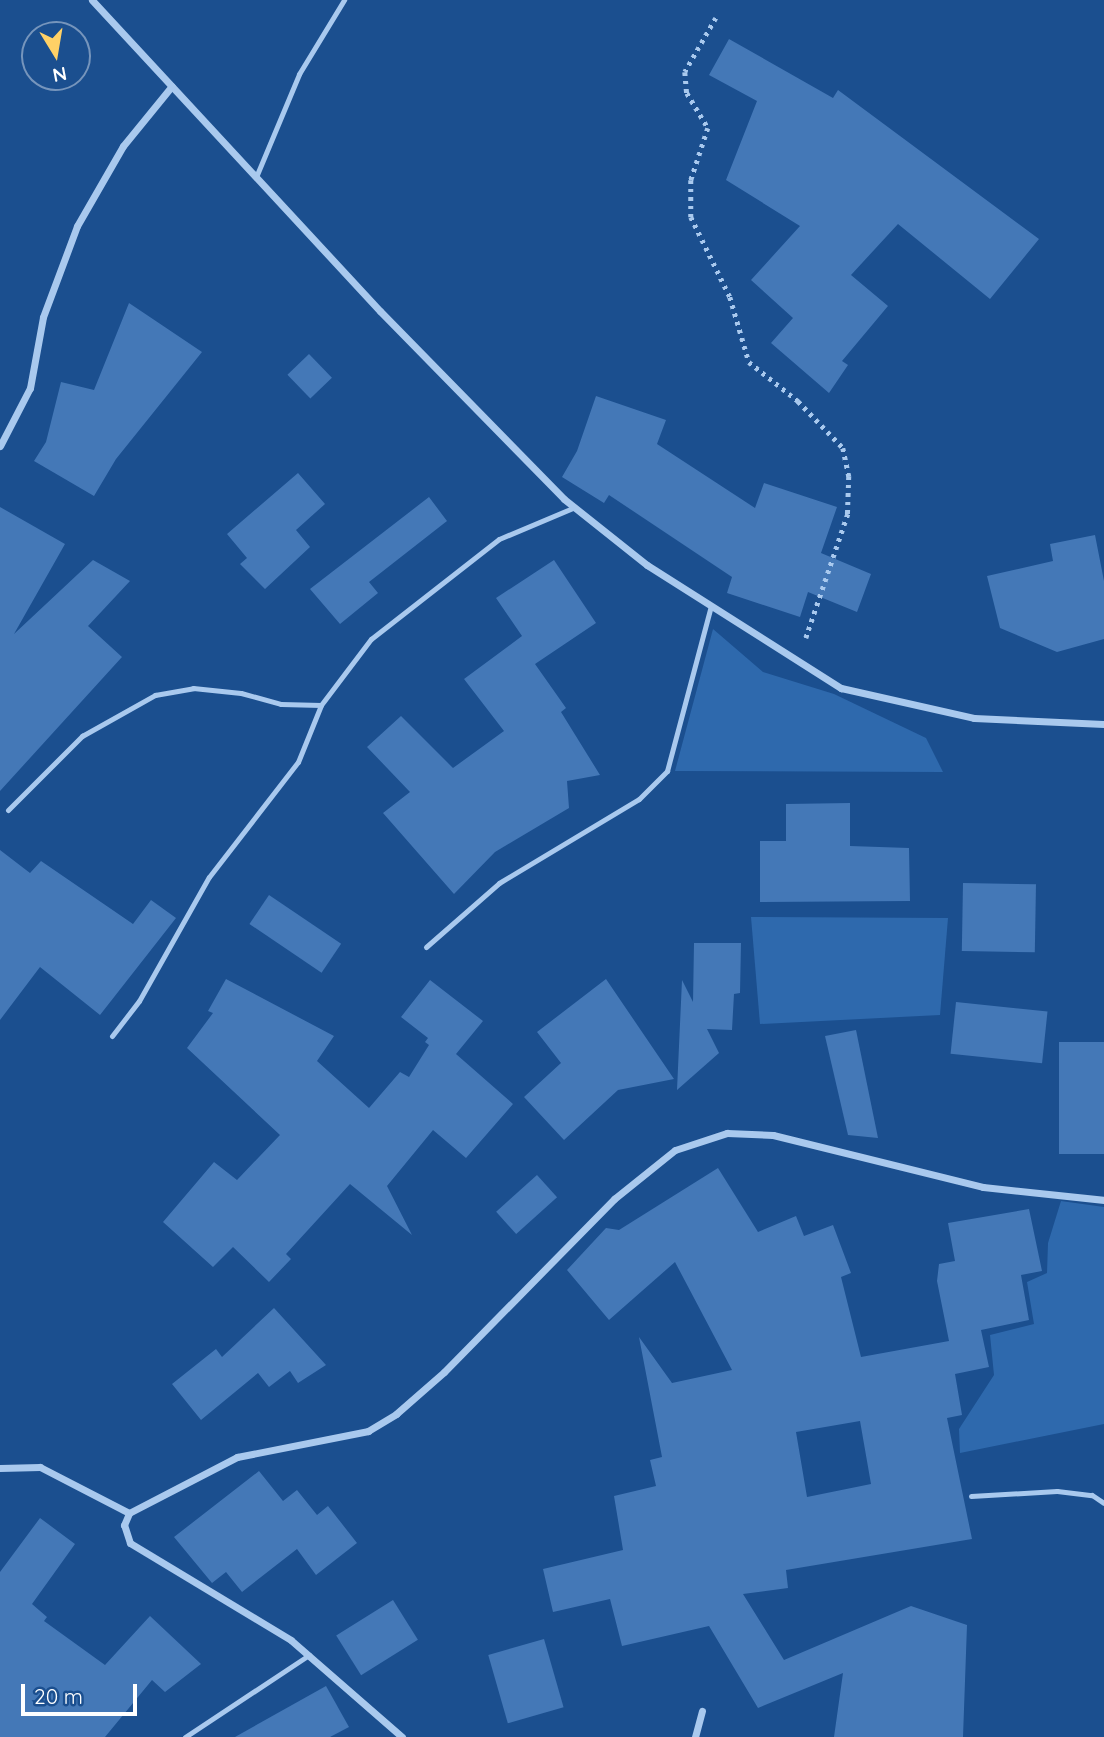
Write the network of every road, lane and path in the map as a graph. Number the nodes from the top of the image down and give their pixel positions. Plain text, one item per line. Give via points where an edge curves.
1 (92, 0) edge
2 (344, 0) edge
3 (716, 18) dead end
4 (172, 86) junction
5 (256, 177) junction
6 (0, 446) edge
7 (578, 506) junction
8 (711, 606) junction
9 (798, 661) junction
10 (321, 705) junction
11 (1104, 724) edge
12 (8, 810) dead end
13 (426, 947) dead end
14 (112, 1036) dead end
15 (1104, 1200) edge
16 (0, 1468) edge
17 (971, 1496) dead end
18 (1104, 1503) edge
19 (129, 1513) junction
20 (309, 1655) junction
21 (702, 1711) dead end
22 (185, 1737) edge
23 (402, 1737) edge
24 (695, 1737) edge

1 - 4 street
2 - 5 lane via 299,74
3 - 9 path via 685,72 687,93 708,128 691,180 691,217 730,297 749,362 798,401 843,448 849,476 848,514
4 - 5 street
4 - 6 street via 123,146 77,226 43,317 30,388
5 - 7 street via 564,499
7 - 8 street via 647,565
7 - 10 lane via 499,539 371,639
8 - 9 street
8 - 13 lane via 667,771 639,799 499,883
9 - 11 street via 841,688 974,719
10 - 12 lane via 281,704 193,688 155,695 82,736
10 - 14 lane via 298,762 209,877 139,1001
15 - 19 street via 983,1186 773,1135 727,1133 675,1150 614,1199 444,1372 396,1414 368,1431 237,1457
16 - 19 street via 40,1467
17 - 18 lane via 1057,1491 1091,1495
19 - 20 street via 124,1525 130,1543
20 - 22 lane
20 - 23 street
21 - 24 street

